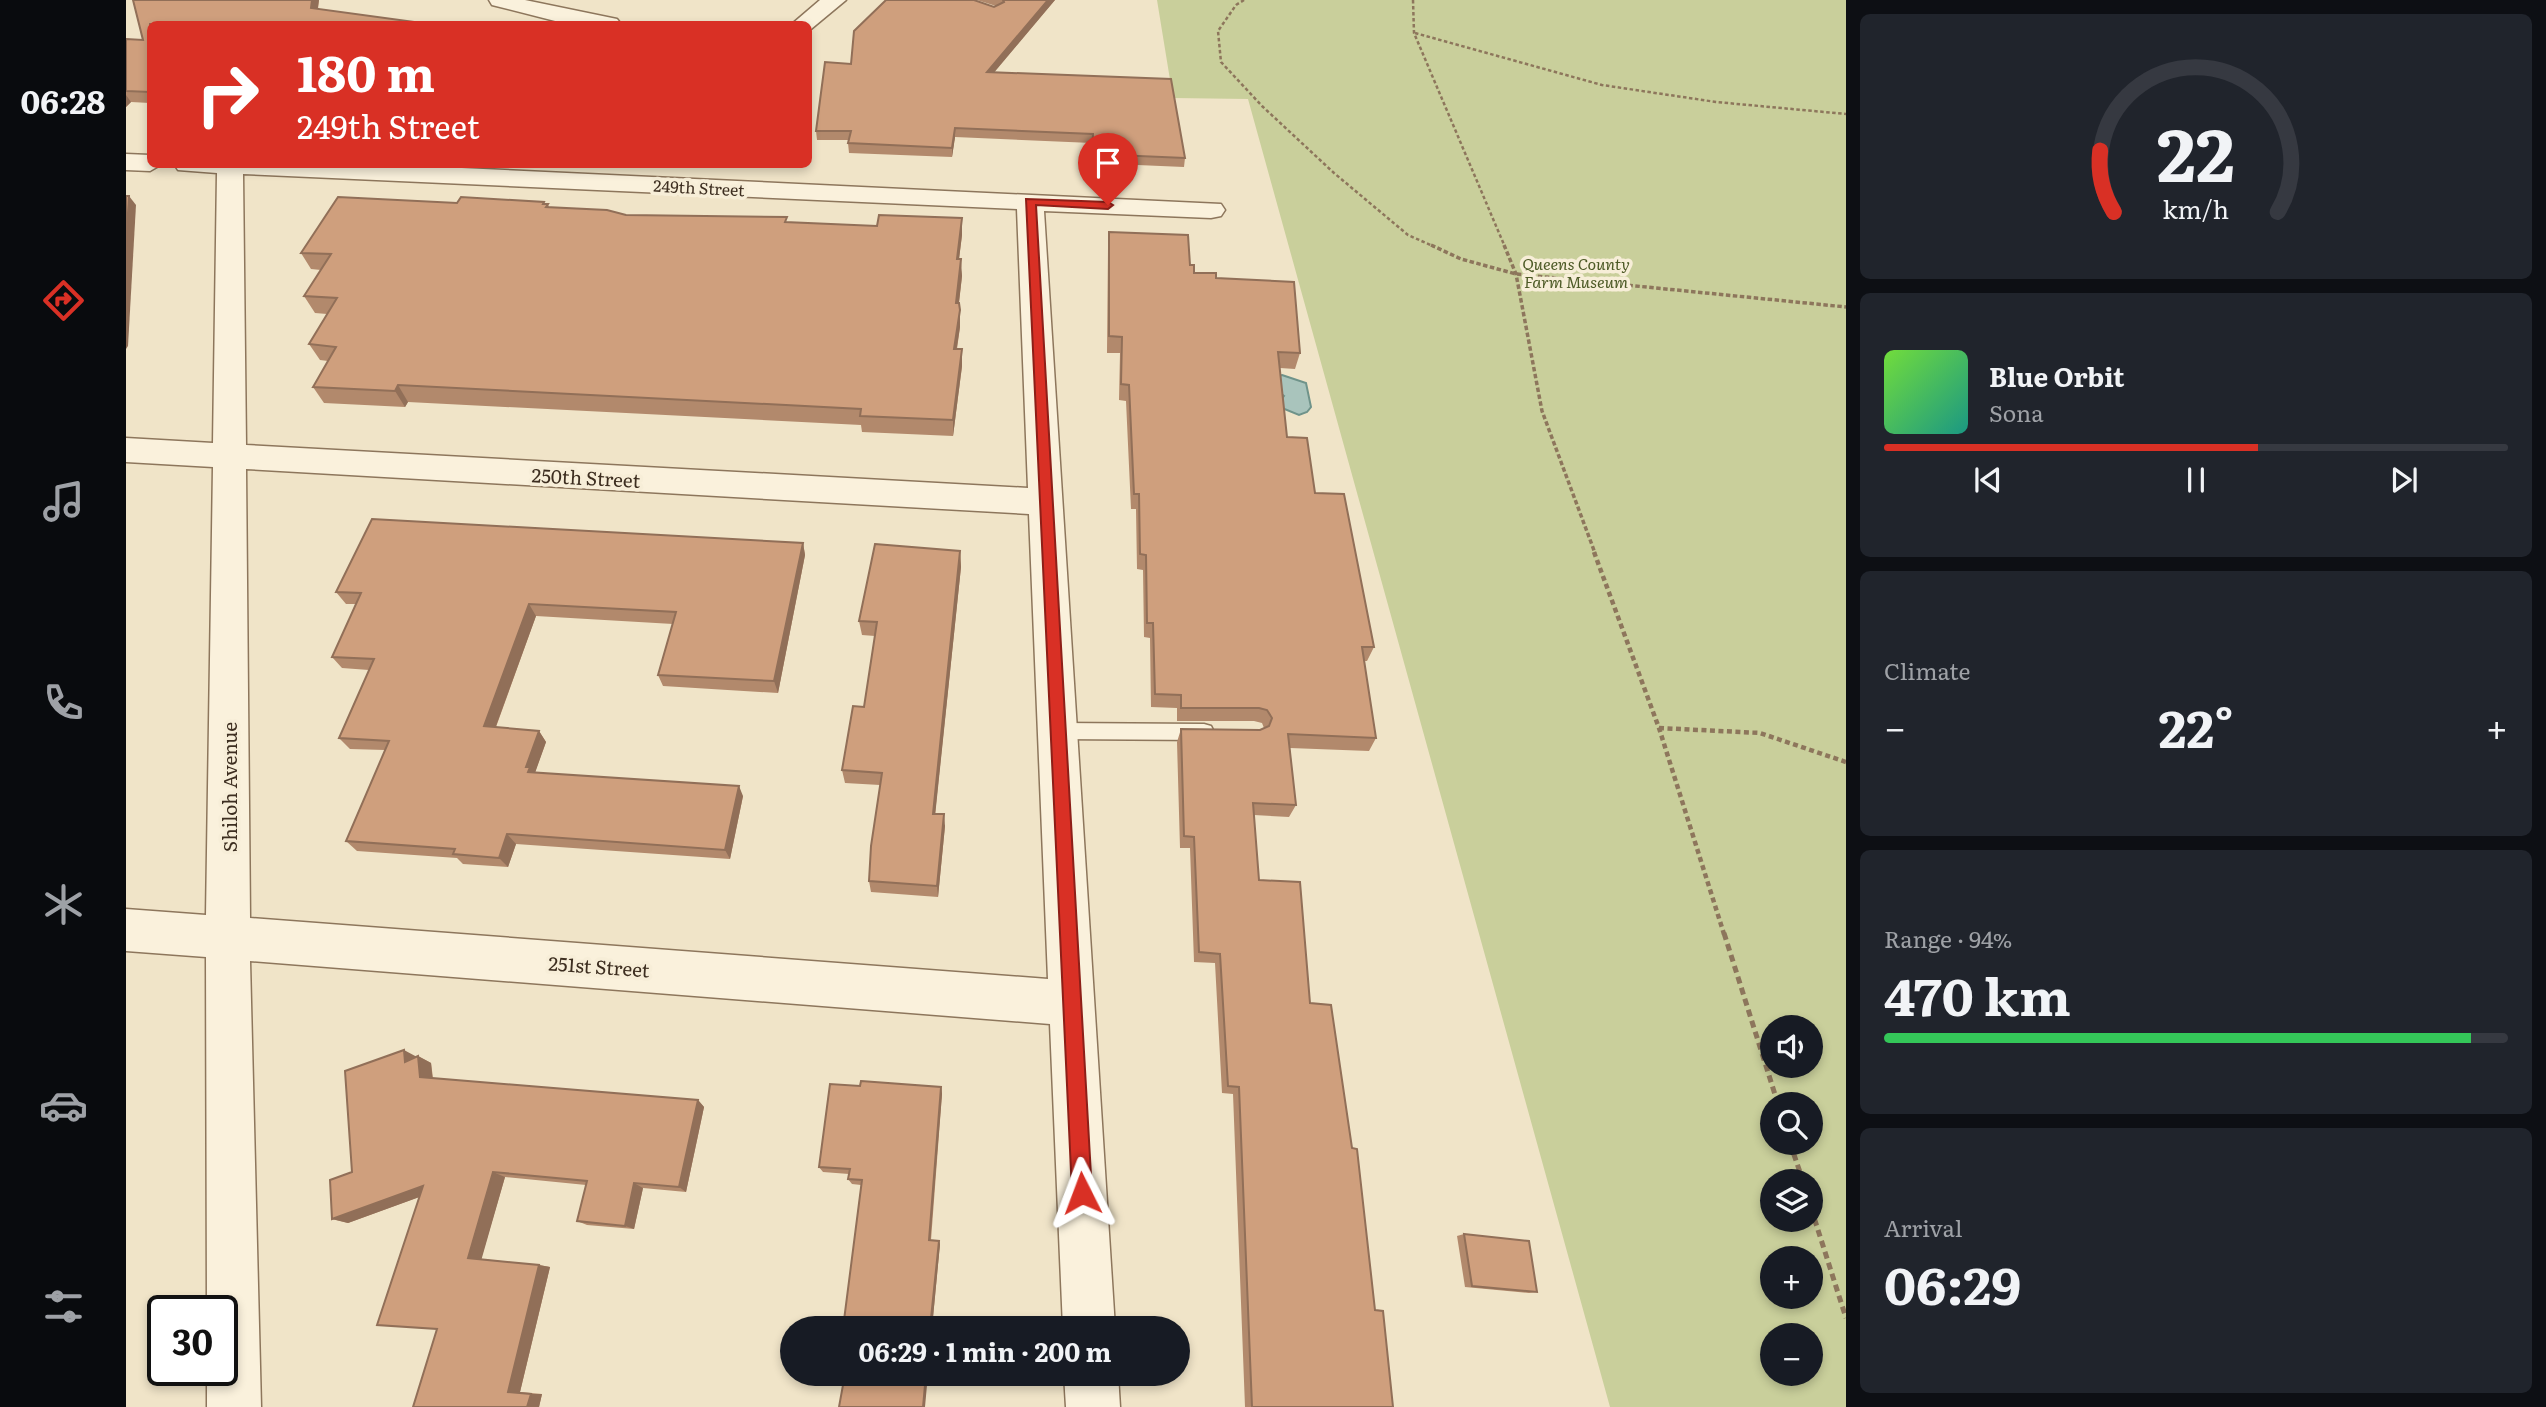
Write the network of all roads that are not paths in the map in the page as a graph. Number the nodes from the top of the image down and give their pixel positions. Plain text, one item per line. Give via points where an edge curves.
1 (500, 0) edge
2 (835, 0) edge
3 (590, 21) edge
4 (807, 21) edge
5 (126, 162) edge
6 (147, 163) edge
7 (230, 168) edge
8 (282, 168) edge
9 (745, 177) edge
10 (1030, 201) junction
11 (1211, 210) dead end
12 (126, 450) edge
13 (231, 457) junction
14 (1046, 502) junction
15 (1058, 732) junction
16 (1226, 732) edge
17 (126, 930) edge
18 (228, 937) junction
19 (1072, 1003) junction
20 (1088, 1316) edge
21 (1092, 1386) edge
22 (234, 1407) edge
23 (1093, 1407) edge

1 - 3 street
2 - 4 street
5 - 6 street
7 - 13 street, Shiloh Avenue
8 - 9 street, 249th Street
9 - 10 street, 249th Street
10 - 11 street, 249th Street
10 - 14 street
12 - 13 street, 250th Street
13 - 14 street, 250th Street
13 - 18 street, Shiloh Avenue
14 - 15 street
15 - 16 lane
15 - 19 street
17 - 18 street, 251st Street
18 - 19 street, 251st Street
18 - 22 street, Shiloh Avenue
19 - 20 street
21 - 23 street

